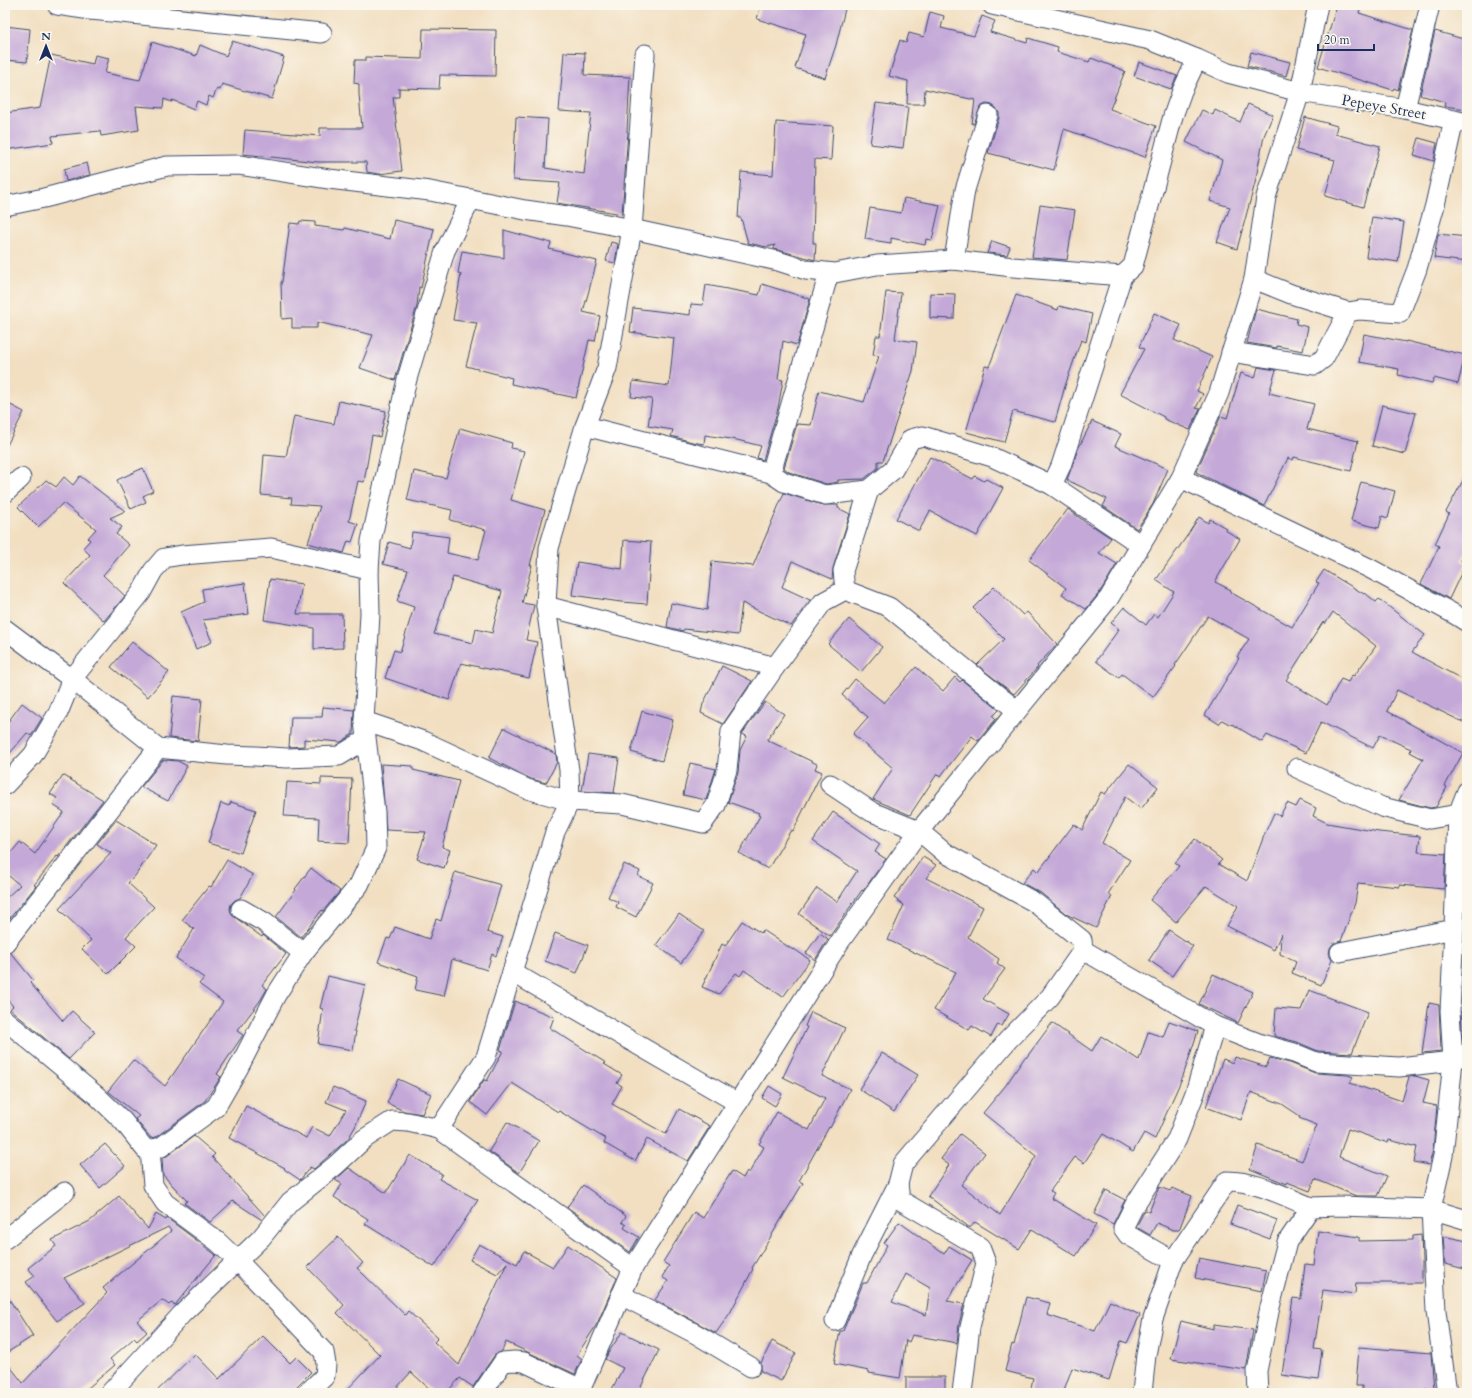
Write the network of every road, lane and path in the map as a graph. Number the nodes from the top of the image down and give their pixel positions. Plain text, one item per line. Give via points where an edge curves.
1 (58, 5) edge
2 (992, 5) edge
3 (1318, 5) edge
4 (1430, 5) edge
5 (91, 7) edge
6 (322, 33) dead end
7 (646, 54) dead end
8 (1197, 59) junction
9 (1300, 92) junction
10 (1405, 109) junction
11 (988, 115) dead end
12 (1461, 122) edge
13 (471, 199) junction
14 (5, 206) edge
15 (632, 229) junction
16 (954, 260) junction
17 (829, 273) junction
18 (1122, 276) junction
19 (1254, 279) junction
20 (1348, 312) junction
21 (1231, 352) junction
22 (585, 426) junction
23 (771, 473) junction
24 (21, 478) dead end
25 (1180, 478) junction
26 (1052, 485) junction
27 (868, 490) junction
28 (5, 493) edge
29 (1141, 545) junction
30 (369, 570) junction
31 (845, 590) junction
32 (546, 606) junction
33 (1467, 622) edge
34 (5, 629) edge
35 (775, 667) junction
36 (72, 679) junction
37 (1016, 710) junction
38 (364, 722) junction
39 (365, 740) junction
40 (158, 748) junction
41 (1297, 768) dead end
42 (830, 784) dead end
43 (5, 785) edge
44 (1467, 791) edge
45 (570, 801) junction
46 (1458, 814) junction
47 (919, 830) junction
48 (241, 909) dead end
49 (1454, 929) junction
50 (5, 943) edge
51 (1083, 950) junction
52 (1340, 952) dead end
53 (303, 953) junction
54 (512, 972) junction
55 (5, 1020) edge
56 (1215, 1026) junction
57 (1460, 1057) edge
58 (738, 1103) junction
59 (439, 1129) junction
60 (150, 1150) junction
61 (898, 1184) junction
62 (65, 1192) dead end
63 (1311, 1207) junction
64 (1430, 1209) junction
65 (1467, 1220) edge
66 (5, 1239) edge
67 (237, 1260) junction
68 (1173, 1261) junction
69 (633, 1268) junction
70 (621, 1295) junction
71 (835, 1321) dead end
72 (751, 1367) dead end
73 (580, 1391) edge
74 (110, 1393) edge
75 (307, 1393) edge
76 (482, 1393) edge
77 (962, 1393) edge
78 (1142, 1393) edge
79 (1258, 1393) edge
80 (1447, 1393) edge

1 - 5 street
2 - 8 street, Pepeye Street via 1150,40
3 - 9 street
4 - 10 street
5 - 6 street
7 - 15 street
8 - 9 street, Pepeye Street via 1228,73
8 - 18 street via 1174,116 1133,266
9 - 10 street, Pepeye Street
9 - 19 street via 1266,197
10 - 12 street, Pepeye Street
11 - 16 street via 965,190
12 - 20 street via 1434,205 1417,269 1400,313 1360,310
13 - 14 street via 239,165 167,166
13 - 15 street
13 - 30 street via 446,251 407,379 371,541
15 - 17 street via 778,261 806,270
15 - 22 street via 607,368
16 - 17 street via 877,265
16 - 18 street
17 - 23 street
18 - 26 street via 1061,466
19 - 20 street
19 - 21 street
20 - 21 street via 1324,358 1315,365
21 - 25 street via 1219,393
22 - 23 street
22 - 32 street via 549,548
23 - 27 street via 784,482 825,495
24 - 28 street
25 - 29 street
25 - 33 street via 1370,568
26 - 27 street via 992,457 923,436 912,439 893,470
26 - 29 street
27 - 31 street via 843,571
29 - 37 street via 1109,598
30 - 36 street via 271,548 164,558 153,571 142,593
30 - 38 street via 370,614
31 - 35 street via 823,602
31 - 37 street via 889,606
32 - 35 street
32 - 45 street via 569,770
34 - 36 street
35 - 45 street via 731,731 727,770 716,805 703,822 622,804
36 - 40 street
36 - 43 street via 58,714 33,755
37 - 47 street
38 - 39 street
38 - 45 street via 423,741 527,789
39 - 40 street via 339,756 263,757
39 - 53 street via 375,812 376,848 359,885
40 - 50 street
41 - 46 street via 1382,808 1430,819
42 - 47 street via 872,812
44 - 46 street
45 - 54 street via 555,832
46 - 49 street
47 - 51 street via 945,853 1034,902 1082,940
47 - 58 street via 839,943
48 - 53 street via 264,922
49 - 52 street
49 - 57 street via 1450,1011
51 - 56 street
51 - 61 street via 1050,997 1008,1040 903,1164
53 - 60 street via 276,995 216,1107 161,1147
54 - 58 street
54 - 59 street via 486,1057
55 - 60 street via 97,1096 123,1121 145,1149
56 - 57 street via 1316,1062 1399,1067
56 - 68 street via 1195,1093 1177,1139 1134,1206 1123,1228 1128,1235
57 - 64 street via 1443,1156
58 - 69 street
59 - 67 street via 392,1121 364,1139 336,1166 290,1202 261,1238
59 - 69 street
60 - 67 street via 153,1185 165,1203 218,1242
61 - 71 street via 862,1255
61 - 77 street via 900,1200 980,1247 986,1263 970,1327
62 - 66 street
63 - 64 street
63 - 68 street via 1256,1184 1226,1182
63 - 79 street via 1287,1242 1257,1371
64 - 65 street
64 - 80 street via 1436,1311
67 - 74 street via 182,1314
67 - 75 street via 324,1352 325,1376
68 - 78 street via 1153,1318
69 - 70 street
70 - 72 street via 696,1334
70 - 73 street
73 - 76 street via 524,1362 514,1361 502,1362

